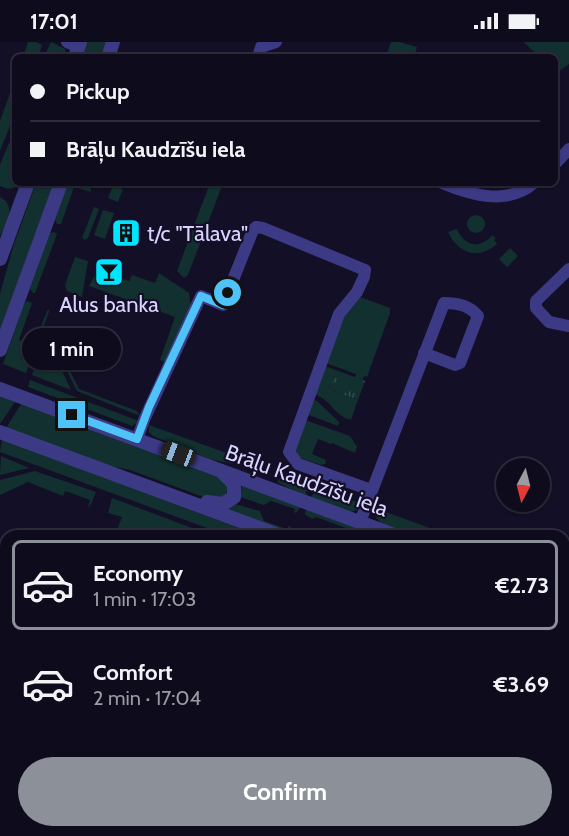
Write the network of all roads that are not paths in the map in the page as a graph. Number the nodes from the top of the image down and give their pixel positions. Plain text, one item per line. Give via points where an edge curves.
1 (276, 42) edge
2 (259, 54) edge
3 (569, 149) edge
4 (558, 161) edge
5 (27, 186) edge
6 (61, 186) edge
7 (451, 186) edge
8 (531, 186) edge
9 (0, 259) edge
10 (569, 269) edge
11 (569, 326) edge
12 (0, 350) edge
13 (424, 353) junction
14 (0, 389) edge
15 (0, 432) edge
16 (137, 439) junction
17 (219, 470) junction
18 (116, 474) junction
19 (371, 490) junction
20 (360, 522) junction
21 (255, 530) edge
22 (381, 530) edge

1 - 2 street via 261,47
3 - 4 street
5 - 9 street
6 - 12 street
7 - 8 street via 499,197
10 - 11 street via 536,301 536,308 549,322
13 - 13 street via 444,303 456,303 478,315 460,363 455,365
13 - 19 street
14 - 16 street, Brāļu Kaudzīšu iela
15 - 18 street
16 - 17 street, Brāļu Kaudzīšu iela
16 - 19 street via 201,296 223,305 253,230 263,228 365,270 357,292 339,314 289,452 297,464
17 - 18 street via 235,491 231,500 218,505 133,476
17 - 20 street, Brāļu Kaudzīšu iela
18 - 21 street
19 - 20 street
20 - 22 street, Brāļu Kaudzīšu iela

